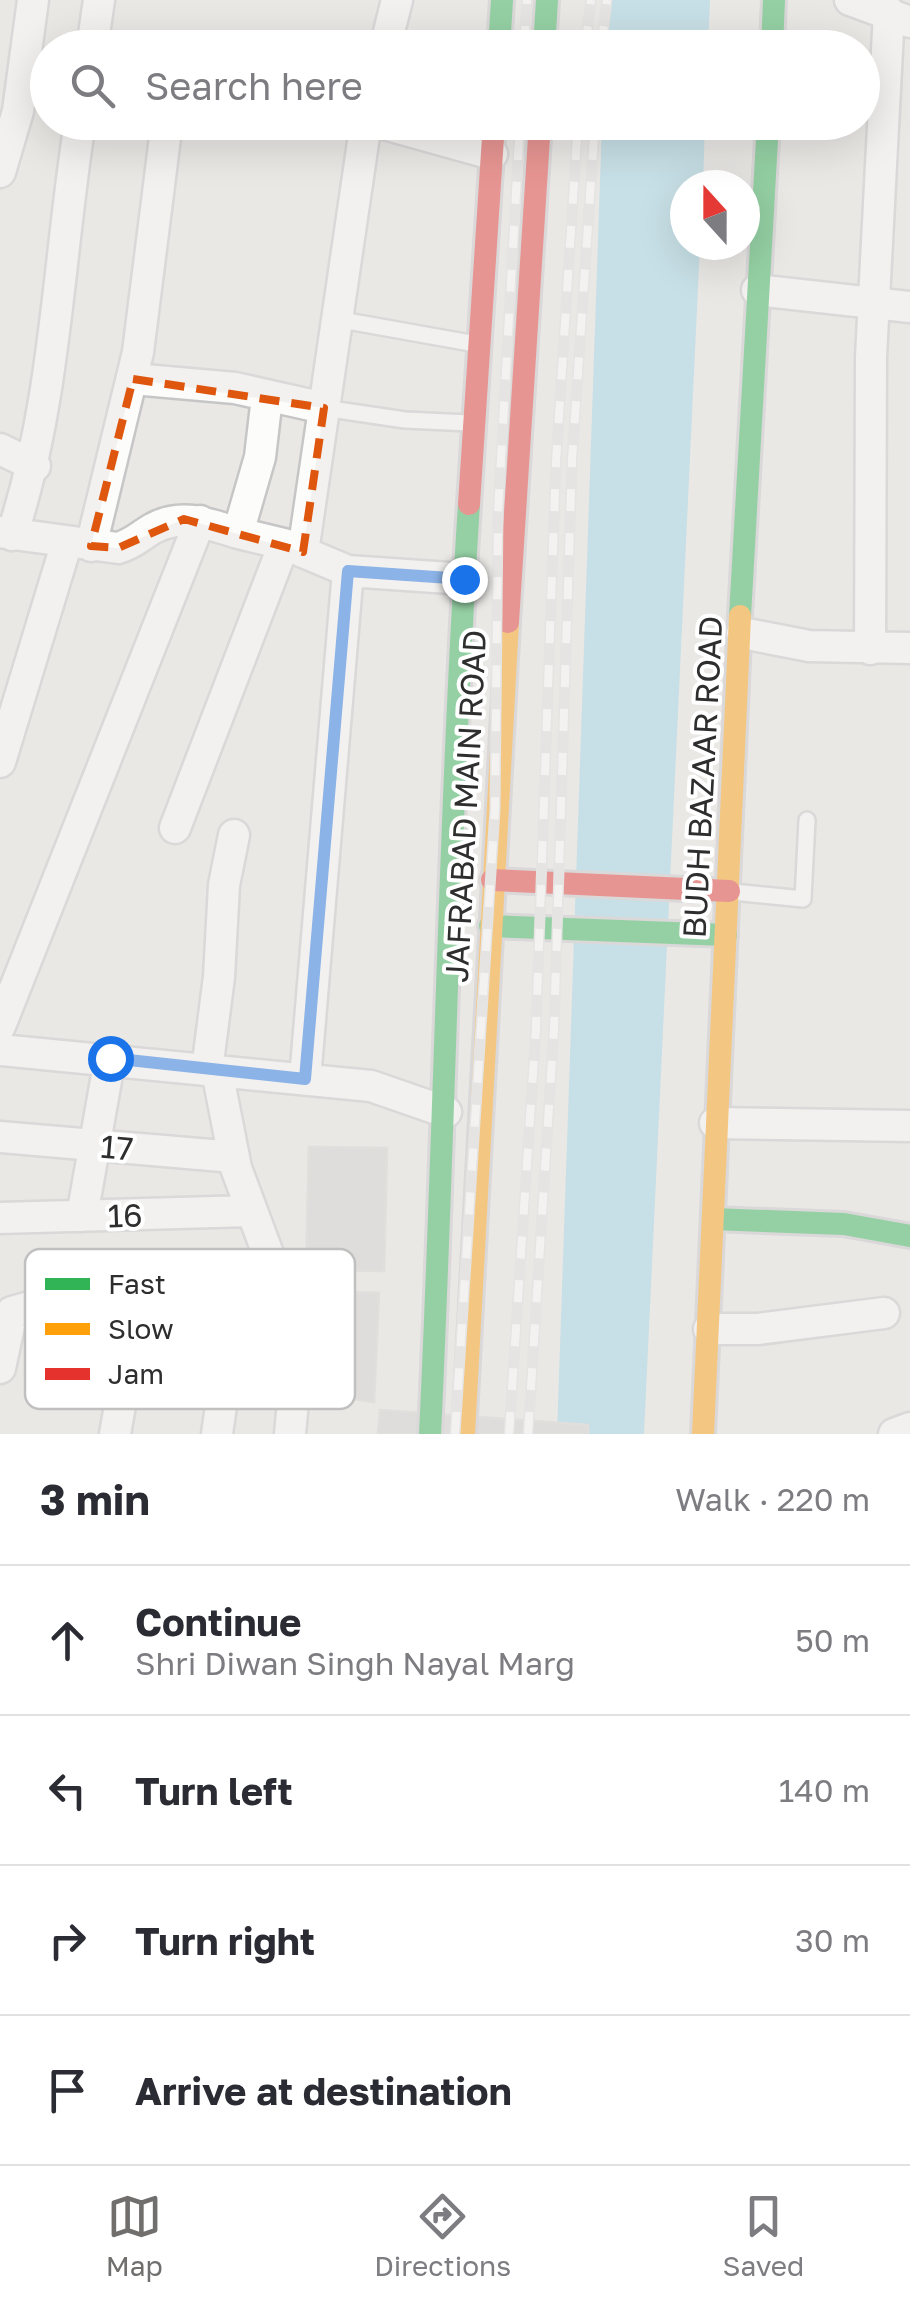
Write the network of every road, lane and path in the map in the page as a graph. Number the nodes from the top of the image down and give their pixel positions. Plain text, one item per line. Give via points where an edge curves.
1 (33, 0) edge
2 (99, 0) edge
3 (397, 0) edge
4 (502, 0) edge
5 (548, 0) edge
6 (774, 0) edge
7 (850, 0) edge
8 (900, 17) edge
9 (95, 30) edge
10 (390, 30) edge
11 (500, 30) edge
12 (546, 30) edge
13 (773, 30) edge
14 (78, 140) edge
15 (165, 140) edge
16 (363, 140) edge
17 (442, 140) edge
18 (493, 140) edge
19 (539, 140) edge
20 (767, 140) edge
21 (492, 154) junction
22 (0, 172) edge
23 (757, 290) junction
24 (875, 303) junction
25 (910, 307) edge
26 (334, 318) junction
27 (480, 345) junction
28 (132, 379) junction
29 (267, 397) junction
30 (324, 408) junction
31 (474, 423) junction
32 (0, 449) edge
33 (35, 466) junction
34 (200, 521) junction
35 (238, 533) junction
36 (6, 534) edge
37 (80, 544) junction
38 (293, 548) junction
39 (348, 571) junction
40 (464, 579) junction
41 (742, 633) junction
42 (910, 648) edge
43 (870, 649) junction
44 (0, 762) edge
45 (806, 820) dead end
46 (175, 828) dead end
47 (234, 836) dead end
48 (492, 880) junction
49 (729, 891) junction
50 (490, 926) junction
51 (726, 934) junction
52 (0, 1026) edge
53 (0, 1050) edge
54 (110, 1058) junction
55 (212, 1070) junction
56 (305, 1079) junction
57 (446, 1112) junction
58 (715, 1123) junction
59 (910, 1126) edge
60 (0, 1137) edge
61 (94, 1145) junction
62 (234, 1157) junction
63 (250, 1211) junction
64 (82, 1216) junction
65 (0, 1218) edge
66 (712, 1219) junction
67 (910, 1236) edge
68 (265, 1249) edge
69 (25, 1306) edge
70 (884, 1313) dead end
71 (708, 1329) junction
72 (0, 1368) edge
73 (119, 1409) edge
74 (221, 1409) edge
75 (292, 1409) edge
76 (910, 1428) edge
77 (115, 1434) edge
78 (217, 1434) edge
79 (290, 1434) edge
80 (430, 1434) edge
81 (464, 1434) edge
82 (703, 1434) edge
83 (894, 1434) edge

1 - 22 street via 18,111
2 - 9 street
3 - 10 street
4 - 11 main road
5 - 12 main road
6 - 13 main road
7 - 8 street
8 - 24 street via 877,176
14 - 33 street
15 - 28 street
16 - 26 street
17 - 21 street
18 - 21 main road, JAFRABAD MAIN ROAD
19 - 48 main road, JAFRABAD MAIN ROAD
20 - 23 main road, BUDH BAZAAR ROAD
21 - 27 main road, JAFRABAD MAIN ROAD
23 - 24 street
23 - 41 main road, BUDH BAZAAR ROAD
24 - 25 street
24 - 43 street
26 - 27 lane
26 - 30 street
27 - 31 main road, JAFRABAD MAIN ROAD
28 - 29 street
28 - 37 street
29 - 30 street
29 - 35 street via 260,457
30 - 31 lane
30 - 38 street
31 - 40 main road, JAFRABAD MAIN ROAD
32 - 33 street
33 - 36 street
34 - 35 street
34 - 37 street via 171,522 118,548
34 - 52 street
35 - 38 street
36 - 37 street
37 - 44 street
38 - 39 street
38 - 46 street
39 - 40 street
39 - 56 street
40 - 57 main road, JAFRABAD MAIN ROAD via 452,762
41 - 43 street
41 - 49 main road, BUDH BAZAAR ROAD
42 - 43 street
45 - 49 lane via 802,900
47 - 55 street via 224,886
48 - 49 main road
48 - 50 main road, JAFRABAD MAIN ROAD
49 - 51 main road, BUDH BAZAAR ROAD
50 - 51 main road
50 - 81 main road, JAFRABAD MAIN ROAD
51 - 58 main road, BUDH BAZAAR ROAD
53 - 54 street
54 - 55 street
54 - 61 street
55 - 56 street
55 - 62 street
56 - 57 street via 371,1086
57 - 80 main road, JAFRABAD MAIN ROAD
58 - 59 street
58 - 66 main road, BUDH BAZAAR ROAD
60 - 61 street, 17
61 - 62 street, 17
61 - 64 street
62 - 63 street
63 - 64 street, 16
63 - 68 street
64 - 65 street, 16
66 - 67 main road via 776,1218
66 - 71 main road, BUDH BAZAAR ROAD
69 - 72 street via 12,1312
70 - 71 street
71 - 82 main road, BUDH BAZAAR ROAD
73 - 77 street
74 - 78 street
75 - 79 street
76 - 83 street

